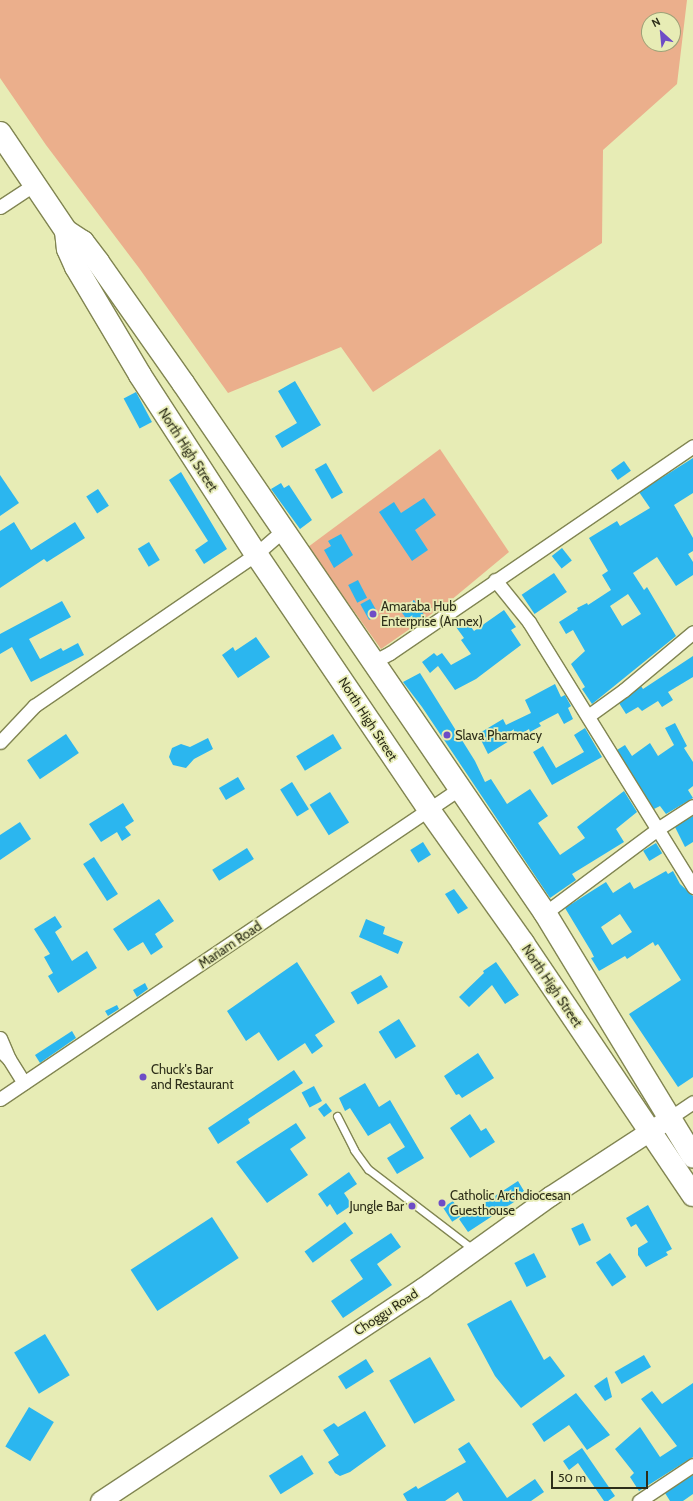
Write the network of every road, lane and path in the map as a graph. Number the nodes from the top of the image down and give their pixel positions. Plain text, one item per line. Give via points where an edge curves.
1 (0, 133) edge
2 (35, 184) junction
3 (0, 207) edge
4 (66, 231) junction
5 (693, 446) edge
6 (284, 530) junction
7 (256, 554) junction
8 (495, 580) junction
9 (693, 632) edge
10 (371, 662) junction
11 (588, 716) junction
12 (0, 742) edge
13 (459, 789) junction
14 (693, 806) edge
15 (429, 810) junction
16 (659, 828) junction
17 (693, 887) edge
18 (545, 913) junction
19 (0, 1038) edge
20 (4, 1055) edge
21 (24, 1083) junction
22 (0, 1099) edge
23 (693, 1102) edge
24 (336, 1116) dead end
25 (668, 1118) junction
26 (648, 1130) junction
27 (693, 1156) edge
28 (693, 1195) edge
29 (474, 1250) junction
30 (693, 1465) edge
31 (100, 1501) edge
32 (639, 1501) edge

1 - 2 highway, North High Street
2 - 3 street
2 - 4 highway, North High Street
4 - 6 highway, North High Street via 83,242 98,262
4 - 7 highway, North High Street via 68,249 84,280 140,375
5 - 8 street
6 - 7 street
6 - 10 highway, North High Street
7 - 12 street via 34,706
7 - 15 highway, North High Street
8 - 10 street via 390,653
8 - 11 street via 529,622
9 - 11 street via 624,690
10 - 13 highway, North High Street
11 - 16 street
13 - 15 street, Mariam Road
13 - 18 highway, North High Street
14 - 16 street
15 - 21 street, Mariam Road
15 - 26 highway, North High Street via 523,943
16 - 17 street
16 - 18 street
18 - 25 highway, North High Street
19 - 20 street
20 - 21 street
21 - 22 street, Mariam Road
23 - 25 street
24 - 29 lane via 354,1150 368,1169
25 - 26 main road, Choggu Road
25 - 27 highway, North High Street
26 - 28 highway, North High Street
26 - 29 main road, Choggu Road
29 - 31 main road, Choggu Road via 416,1292
30 - 32 street

